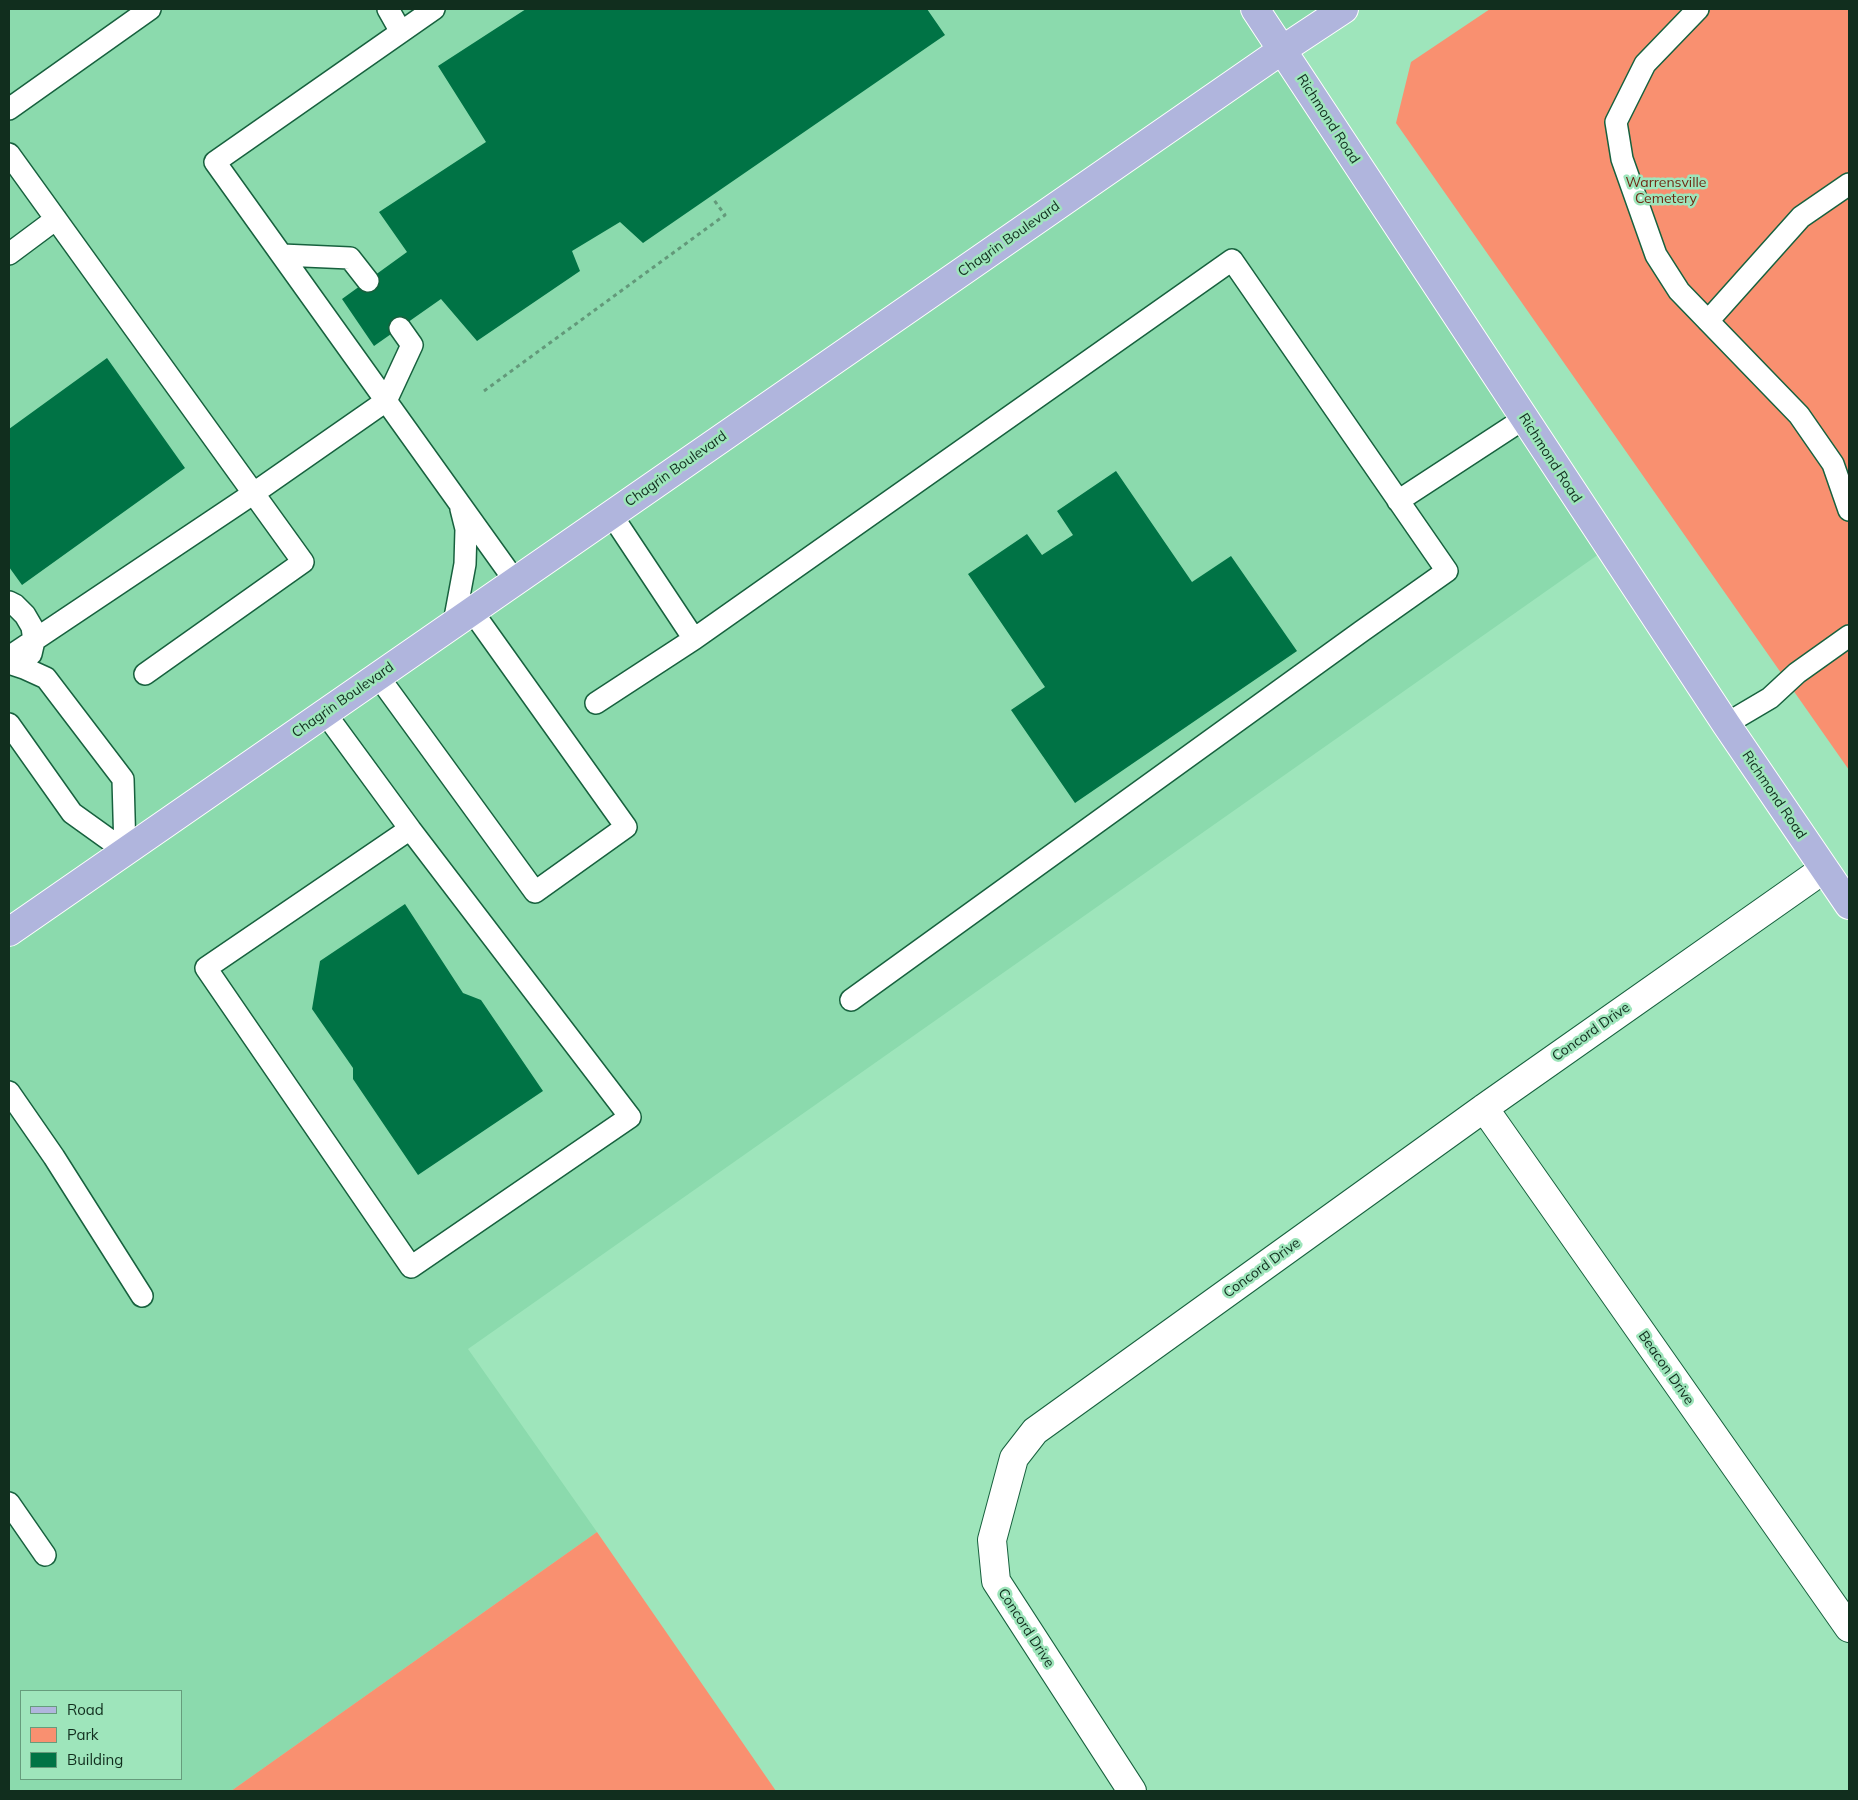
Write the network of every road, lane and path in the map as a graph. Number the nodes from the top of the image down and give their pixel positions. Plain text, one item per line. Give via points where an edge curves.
1 (150, 9) edge
2 (388, 9) edge
3 (434, 9) edge
4 (1254, 9) edge
5 (1344, 9) edge
6 (1698, 9) edge
7 (401, 32) junction
8 (1282, 50) junction
9 (9, 109) edge
10 (9, 154) edge
11 (1849, 184) edge
12 (714, 200) dead end
13 (56, 219) junction
14 (9, 254) edge
15 (282, 255) junction
16 (368, 281) dead end
17 (1708, 321) junction
18 (400, 328) dead end
19 (484, 390) dead end
20 (386, 401) junction
21 (1525, 418) junction
22 (254, 493) junction
23 (453, 493) junction
24 (1398, 501) junction
25 (1849, 510) edge
26 (611, 514) junction
27 (515, 581) junction
28 (9, 602) edge
29 (463, 617) junction
30 (1849, 636) edge
31 (694, 639) junction
32 (34, 641) junction
33 (13, 667) edge
34 (145, 674) dead end
35 (378, 676) junction
36 (596, 703) dead end
37 (325, 713) junction
38 (9, 724) edge
39 (1726, 724) junction
40 (410, 829) junction
41 (126, 851) junction
42 (1824, 868) junction
43 (1849, 904) edge
44 (9, 932) edge
45 (851, 1000) dead end
46 (9, 1092) edge
47 (1484, 1108) junction
48 (142, 1296) dead end
49 (9, 1503) edge
50 (45, 1555) dead end
51 (1849, 1628) edge
52 (1132, 1791) edge

1 - 9 lane
2 - 7 lane
3 - 7 lane
4 - 8 main road, Richmond Road
5 - 8 main road, Chagrin Boulevard
6 - 17 lane via 1645,64 1616,122 1622,159 1656,255 1679,290
7 - 15 lane via 215,162
8 - 21 main road, Richmond Road
8 - 26 main road, Chagrin Boulevard
10 - 13 lane
11 - 17 lane via 1801,217
12 - 19 path via 725,215
13 - 14 lane
13 - 22 lane
15 - 16 lane via 350,258
15 - 20 lane
17 - 25 lane via 1799,415 1833,464
18 - 20 lane via 412,345
20 - 22 lane
20 - 23 lane
21 - 24 lane
21 - 39 main road, Richmond Road
22 - 32 lane
22 - 34 lane via 303,562
23 - 27 lane
23 - 29 lane via 463,513 466,529
24 - 31 lane via 1232,260
24 - 45 lane via 1447,571
26 - 27 main road, Chagrin Boulevard
26 - 31 lane
27 - 29 main road, Chagrin Boulevard
28 - 32 lane via 25,615 32,627
29 - 35 main road, Chagrin Boulevard
29 - 35 lane via 626,827 535,892
30 - 39 lane via 1770,698
31 - 36 lane
32 - 33 lane via 31,655
33 - 41 lane via 46,678 123,779
35 - 37 main road, Chagrin Boulevard
37 - 40 lane
37 - 41 main road, Chagrin Boulevard
38 - 41 lane via 72,813
39 - 42 main road, Richmond Road
40 - 40 lane via 630,1117 411,1267 206,968
41 - 44 main road, Chagrin Boulevard
42 - 43 main road, Richmond Road
42 - 47 street, Concord Drive
46 - 48 lane
47 - 51 street, Beacon Drive
47 - 52 street, Concord Drive via 1035,1431 1014,1458 992,1540 996,1581
49 - 50 lane

